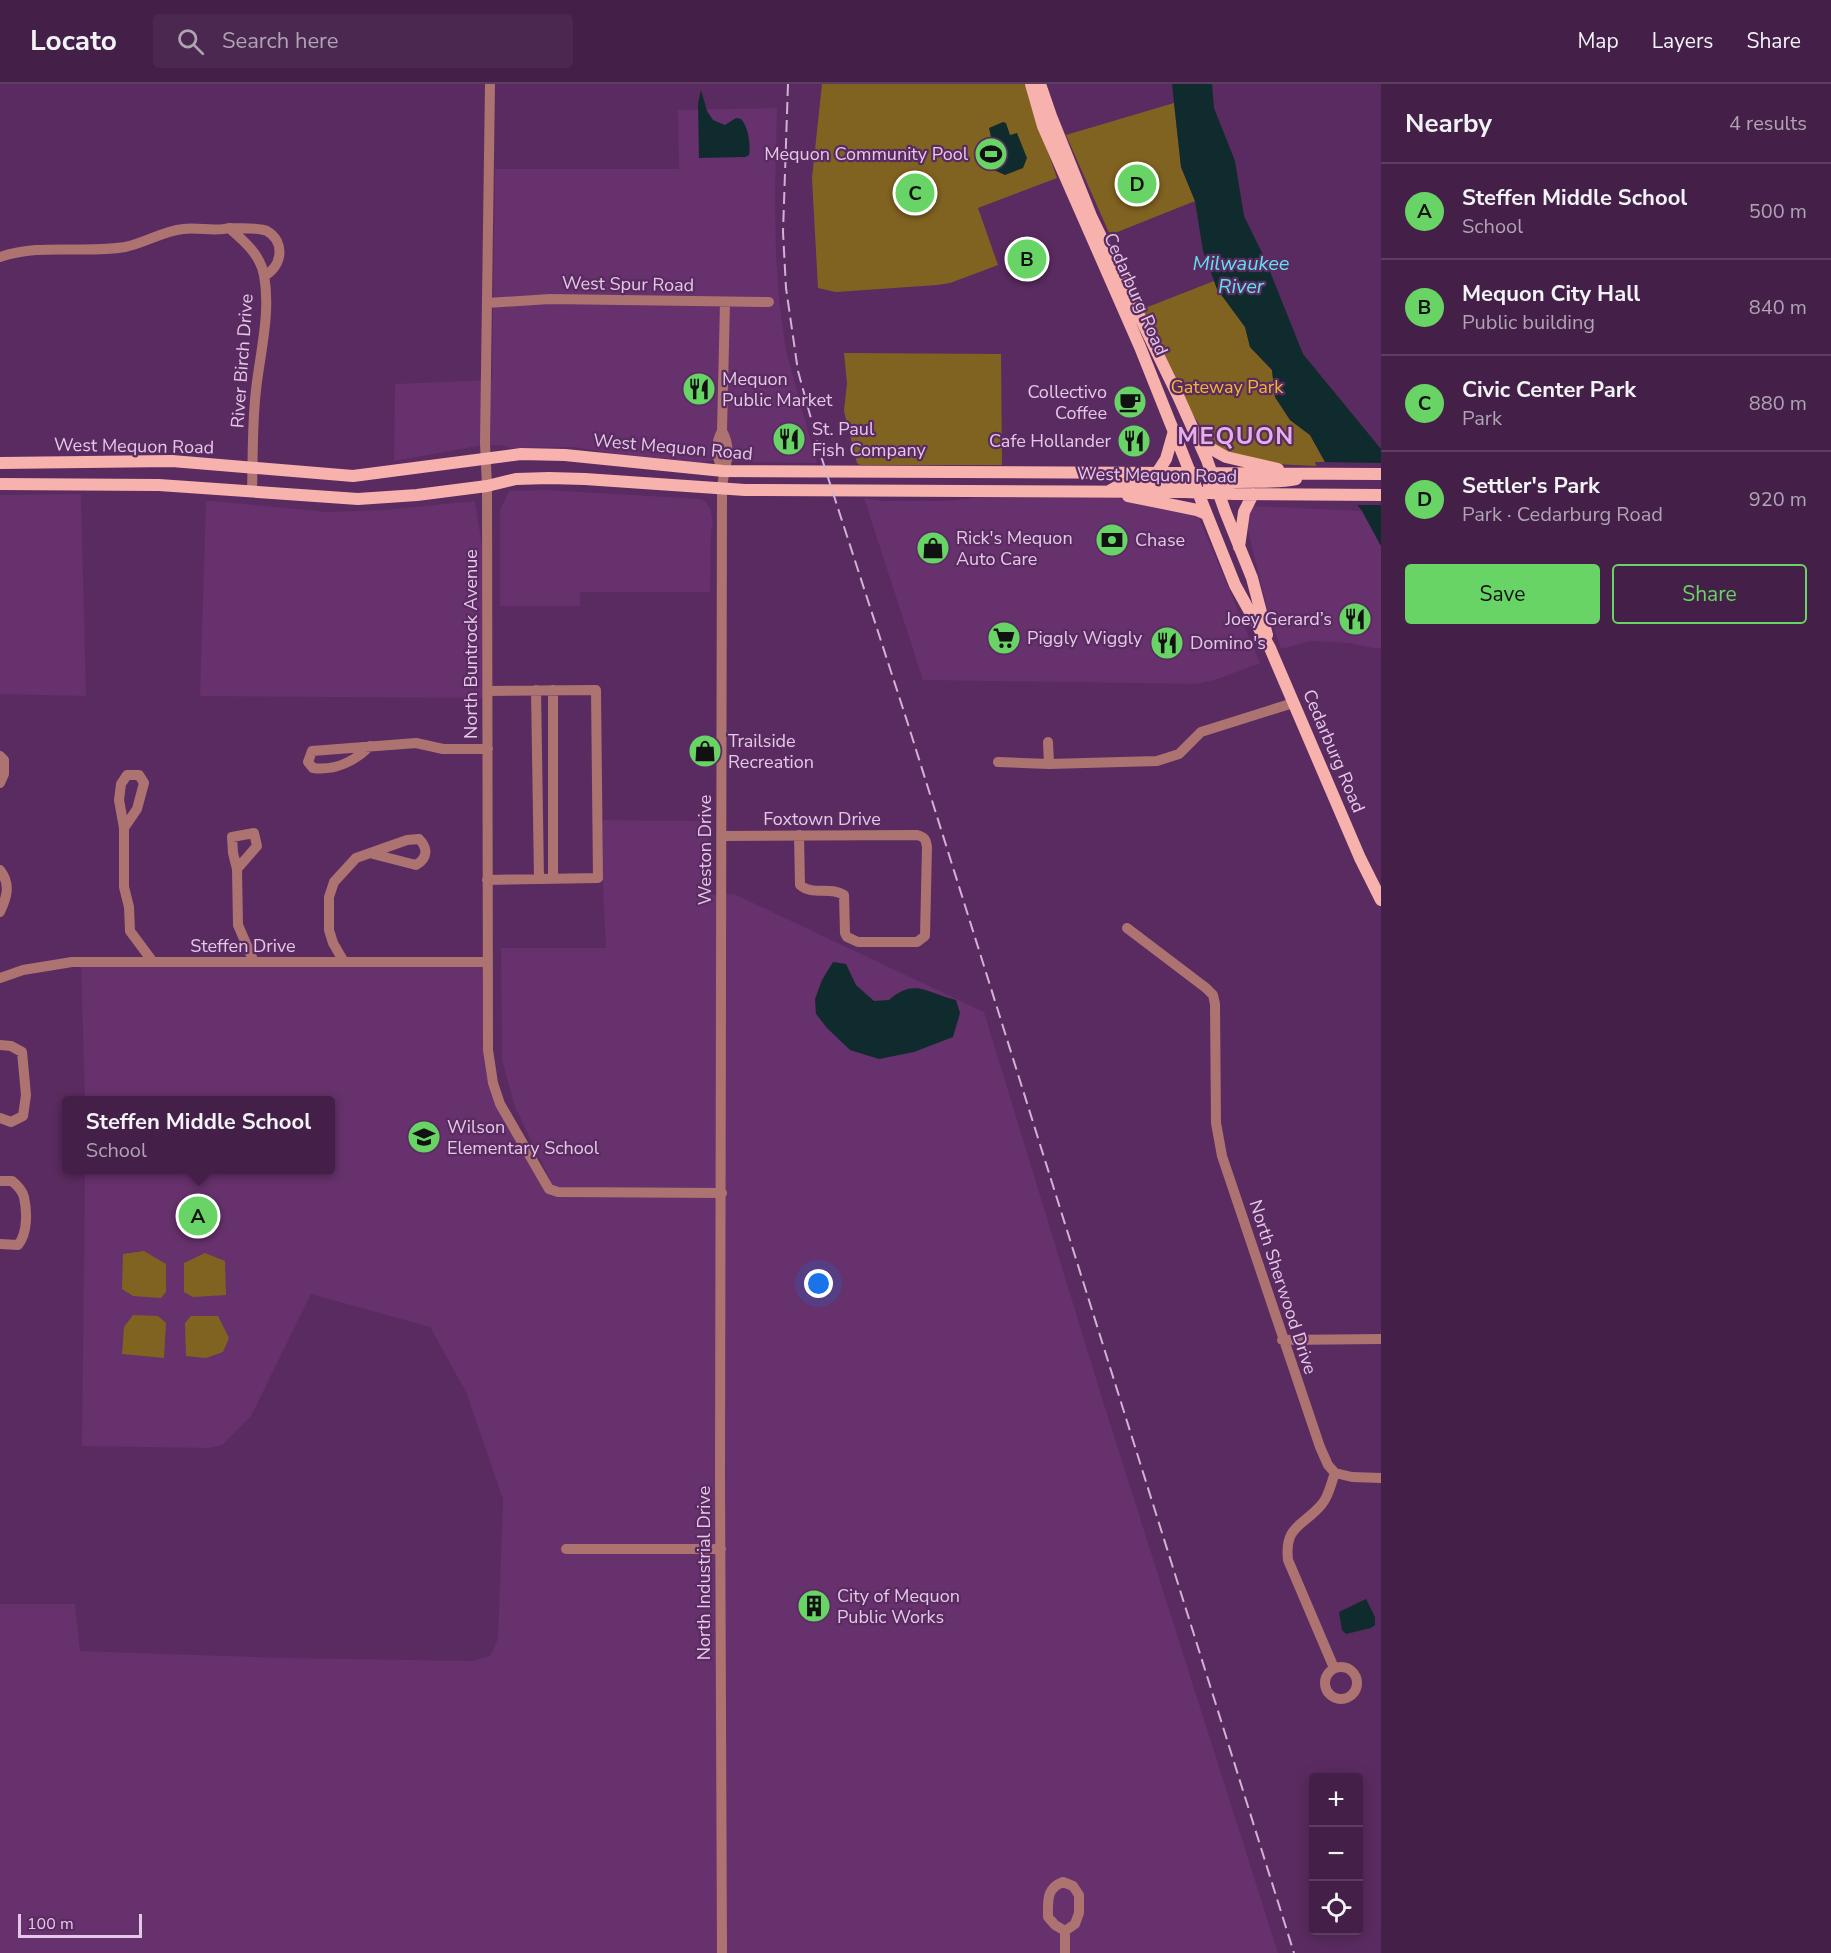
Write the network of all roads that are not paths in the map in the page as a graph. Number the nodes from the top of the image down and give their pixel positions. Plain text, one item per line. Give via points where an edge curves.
1 (490, 84) edge
2 (1031, 84) edge
3 (1040, 84) edge
4 (229, 228) junction
5 (0, 257) edge
6 (264, 276) junction
7 (725, 302) junction
8 (487, 303) junction
9 (769, 303) dead end
10 (1174, 431) junction
11 (1199, 442) junction
12 (485, 457) junction
13 (62, 462) junction
14 (0, 463) edge
15 (253, 470) junction
16 (723, 471) junction
17 (956, 471) junction
18 (1157, 473) junction
19 (1294, 474) junction
20 (1317, 474) junction
21 (1381, 474) edge
22 (1191, 476) junction
23 (0, 484) edge
24 (62, 484) junction
25 (1215, 484) junction
26 (487, 486) junction
27 (722, 489) junction
28 (252, 492) junction
29 (956, 492) junction
30 (1111, 492) junction
31 (1197, 492) junction
32 (1253, 494) junction
33 (1381, 495) edge
34 (1206, 514) junction
35 (1239, 547) junction
36 (1270, 648) junction
37 (536, 690) junction
38 (553, 690) junction
39 (488, 691) junction
40 (1293, 703) junction
41 (1048, 742) dead end
42 (370, 746) junction
43 (488, 748) junction
44 (0, 756) edge
45 (998, 762) dead end
46 (1048, 764) junction
47 (0, 783) edge
48 (124, 828) dead end
49 (799, 835) junction
50 (722, 836) junction
51 (373, 854) dead end
52 (237, 869) dead end
53 (0, 870) edge
54 (539, 879) junction
55 (553, 879) junction
56 (487, 880) junction
57 (1381, 900) edge
58 (0, 912) edge
59 (1127, 928) dead end
60 (153, 962) junction
61 (254, 962) junction
62 (344, 962) junction
63 (487, 962) junction
64 (0, 978) edge
65 (0, 1045) edge
66 (0, 1118) edge
67 (0, 1181) edge
68 (722, 1193) junction
69 (0, 1244) edge
70 (1381, 1339) edge
71 (1282, 1340) junction
72 (1335, 1473) junction
73 (1381, 1478) edge
74 (566, 1549) dead end
75 (721, 1549) junction
76 (1334, 1668) dead end
77 (1065, 1931) dead end
78 (722, 1953) edge
79 (1065, 1953) edge

1 - 8 street, North Buntrock Avenue
2 - 10 main road, Cedarburg Road via 1043,126
3 - 11 main road, Cedarburg Road via 1091,216
4 - 5 street via 181,229 127,246 24,250
4 - 6 street, River Birch Drive via 254,252
4 - 6 street via 265,230 274,237 280,257 277,266
6 - 15 street, River Birch Drive via 264,334 256,391
7 - 8 street, West Spur Road via 550,299
7 - 9 street, West Spur Road
7 - 16 street, Weston Drive via 722,431 729,459
8 - 12 street, North Buntrock Avenue
10 - 18 main road via 1166,459
10 - 22 main road, Cedarburg Road
11 - 19 main road via 1226,457
11 - 25 main road, Cedarburg Road
12 - 15 main road, West Mequon Road via 353,476
12 - 16 main road, West Mequon Road via 565,455
12 - 26 street, North Buntrock Avenue
13 - 14 main road, West Mequon Road
13 - 15 main road, West Mequon Road via 172,461
13 - 24 main road
15 - 28 street, River Birch Drive
16 - 17 main road, West Mequon Road
16 - 27 street, Weston Drive
17 - 18 main road, West Mequon Road
17 - 29 main road
18 - 22 main road, West Mequon Road
19 - 20 main road, West Mequon Road
19 - 25 main road, West Mequon Road
20 - 21 main road, West Mequon Road
20 - 25 main road via 1279,483
22 - 25 main road, West Mequon Road
22 - 30 main road via 1167,482 1127,483
22 - 31 main road, Cedarburg Road
23 - 24 main road, West Mequon Road
24 - 28 main road, West Mequon Road via 159,485
25 - 31 main road, West Mequon Road
25 - 32 main road, West Mequon Road
25 - 35 main road, Cedarburg Road
26 - 27 main road, West Mequon Road via 516,479 549,478
26 - 28 main road, West Mequon Road via 358,499
26 - 39 street, North Buntrock Avenue
27 - 29 main road, West Mequon Road
27 - 50 street, Weston Drive
29 - 30 main road, West Mequon Road
30 - 31 main road, West Mequon Road
30 - 34 main road
31 - 34 main road, Cedarburg Road
32 - 33 main road, West Mequon Road
32 - 35 main road via 1244,512
34 - 36 main road, Cedarburg Road via 1235,585
35 - 36 main road, Cedarburg Road via 1252,578
36 - 40 main road, Cedarburg Road
37 - 38 street
37 - 39 street
37 - 54 street
38 - 55 street
38 - 55 street via 596,690 598,878
39 - 43 street, North Buntrock Avenue
40 - 46 street via 1202,732 1179,754 1157,761
40 - 57 main road, Cedarburg Road
41 - 46 street
42 - 42 street via 312,751 308,762 313,768 325,770 360,756
42 - 43 street via 416,743 443,749
43 - 56 street, North Buntrock Avenue
44 - 47 street via 4,760 4,774
45 - 46 street
48 - 60 street via 124,887 130,931
49 - 49 street, Foxtown Drive via 800,885 809,891 837,891 844,895 847,937 858,942 917,942 925,936 927,847 923,837
49 - 50 street, Foxtown Drive
50 - 68 street, Weston Drive
51 - 62 street via 356,858 334,882 329,897 329,930
52 - 61 street via 238,925
53 - 58 street via 7,883
54 - 55 street
54 - 56 street
56 - 63 street, North Buntrock Avenue
59 - 71 street, North Sherwood Drive via 1213,995 1216,1123 1222,1156
60 - 61 street, Steffen Drive
60 - 64 street, Steffen Drive via 72,962
61 - 62 street, Steffen Drive
62 - 63 street, Steffen Drive
63 - 68 street, North Buntrock Avenue via 488,1050 493,1083 500,1104 549,1190
65 - 66 street via 22,1053 26,1095 23,1116 10,1122
67 - 69 street via 12,1181 24,1195 25,1228 18,1245
68 - 75 street, North Industrial Drive
70 - 71 street
71 - 72 street, North Sherwood Drive via 1320,1447
72 - 73 street via 1352,1478
72 - 76 street via 1325,1501 1294,1528 1287,1548 1288,1560
74 - 75 street
75 - 78 street, North Industrial Drive
77 - 79 street

